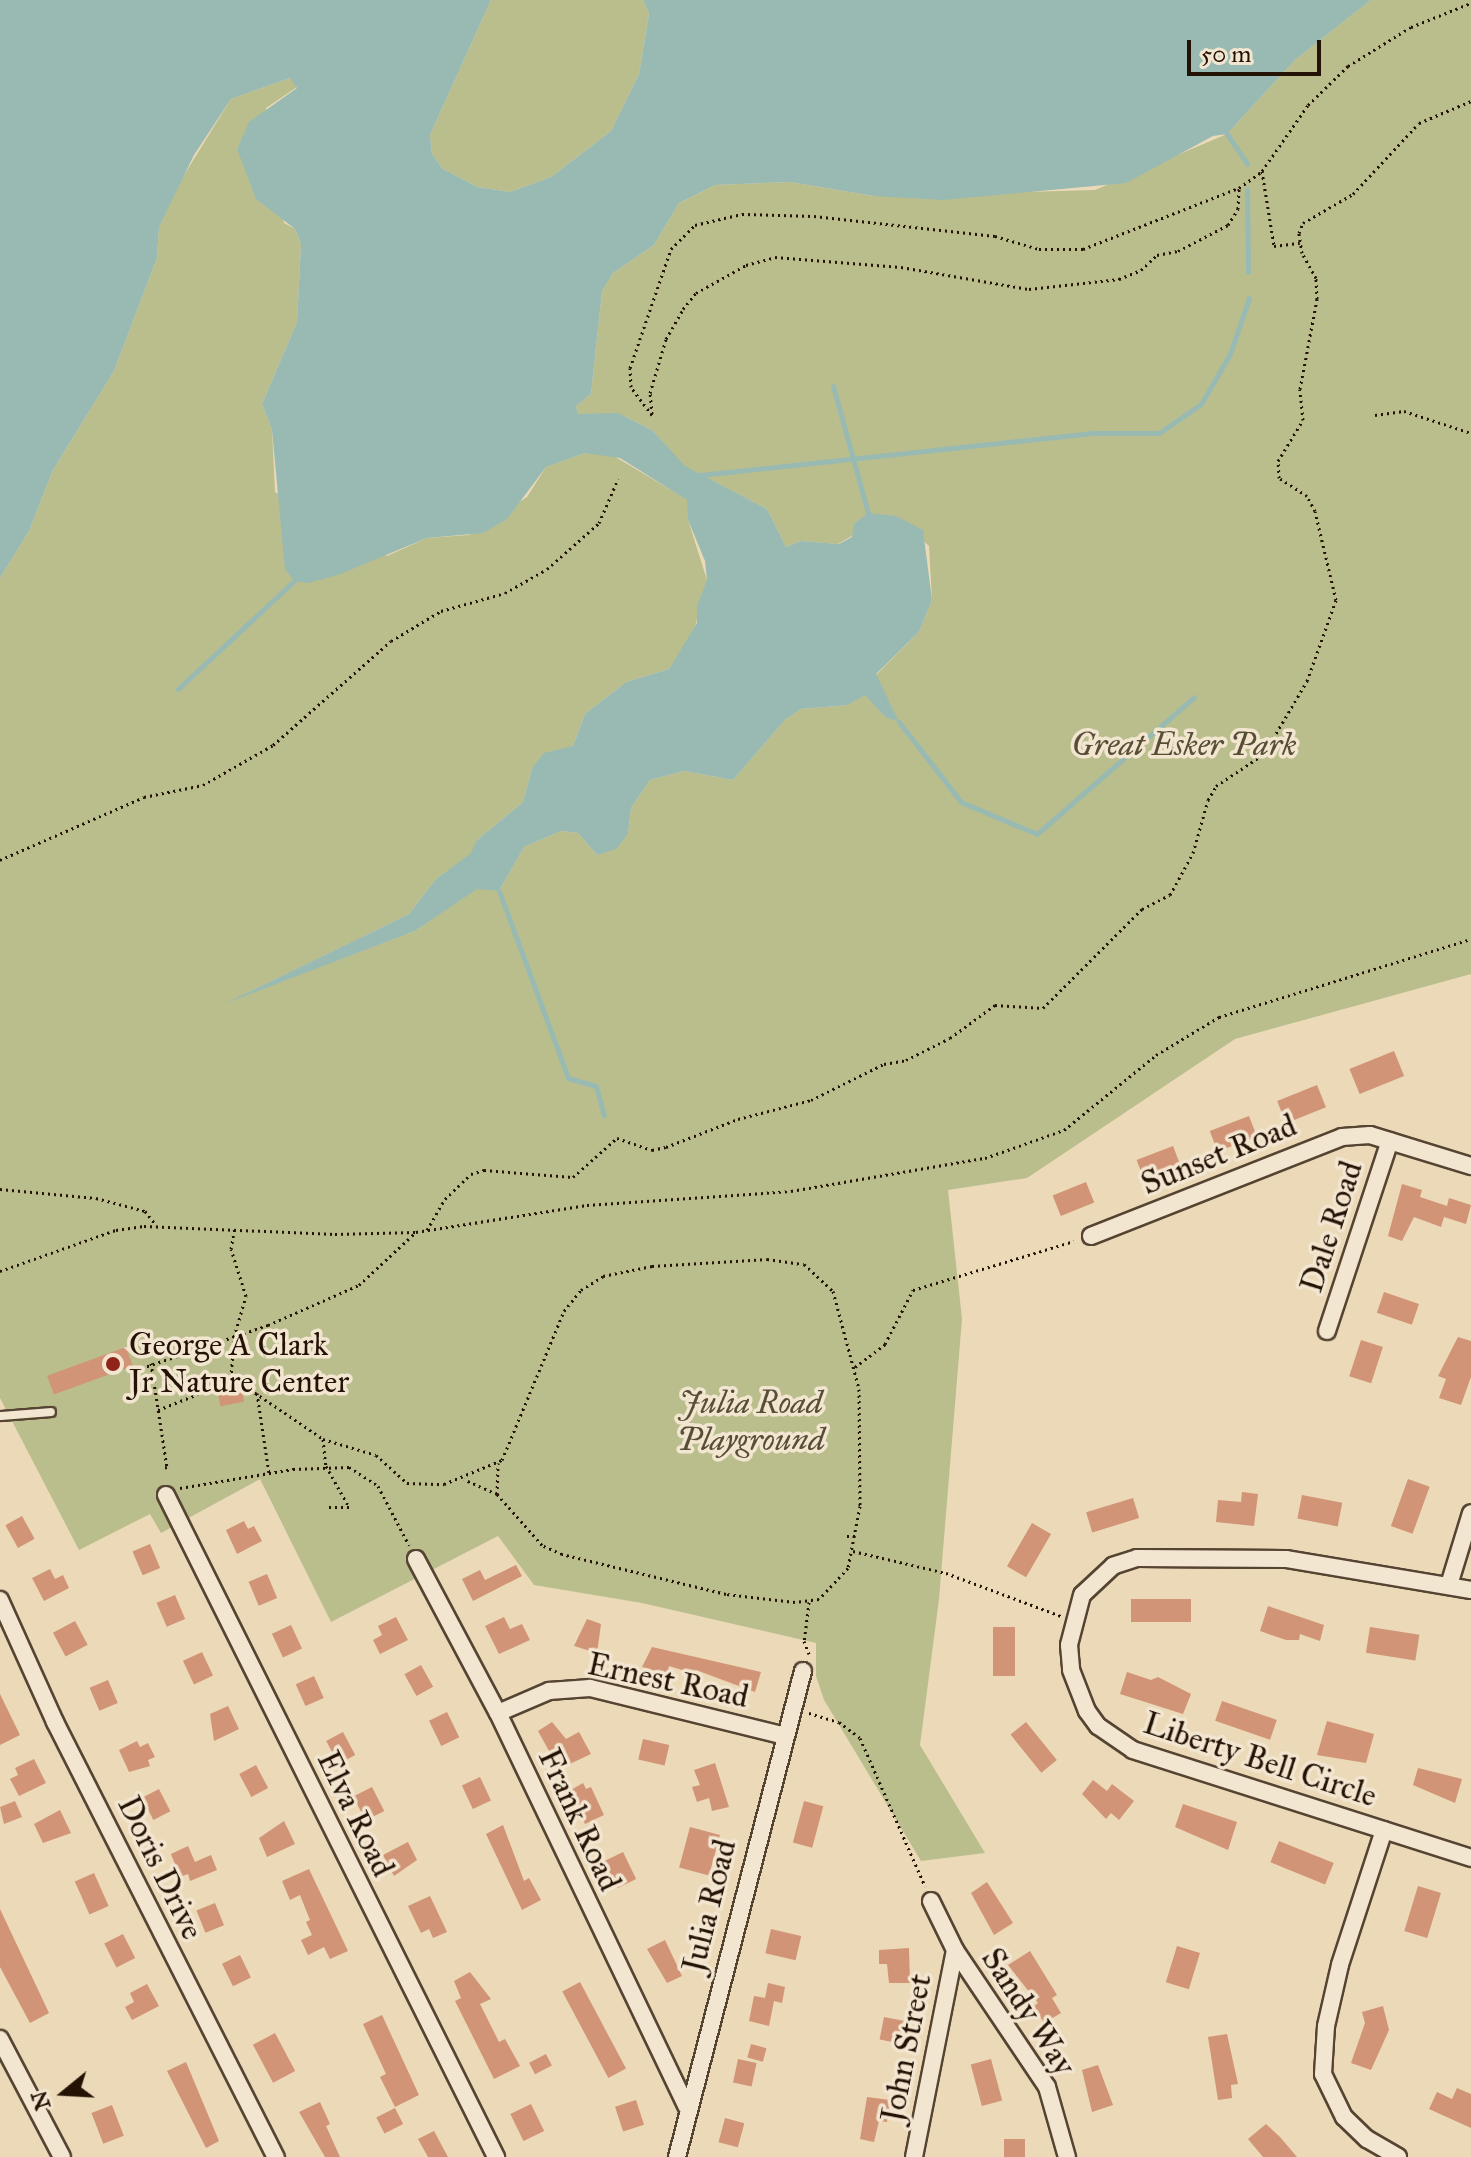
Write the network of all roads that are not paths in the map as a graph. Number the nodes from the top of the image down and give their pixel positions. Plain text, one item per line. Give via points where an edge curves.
1 (1390, 1141) junction
2 (1471, 1166) edge
3 (1091, 1236) road end
4 (1327, 1331) dead end
5 (51, 1412) dead end
6 (0, 1416) edge
7 (170, 1492) road end
8 (1471, 1513) edge
9 (416, 1559) road end
10 (1449, 1585) junction
11 (1471, 1590) edge
12 (0, 1600) edge
13 (803, 1671) dead end
14 (498, 1713) junction
15 (782, 1735) junction
16 (1384, 1830) junction
17 (1471, 1858) edge
18 (931, 1901) road end
19 (955, 1950) junction
20 (0, 2039) edge
21 (687, 2107) junction
22 (62, 2157) edge
23 (276, 2157) edge
24 (496, 2157) edge
25 (677, 2157) edge
26 (914, 2157) edge
27 (1067, 2157) edge
28 (1398, 2157) edge

1 - 2 street
1 - 3 street, Sunset Road via 1370,1135 1342,1137
1 - 4 street, Dale Road
5 - 6 lane
7 - 24 street, Elva Road
8 - 10 street
9 - 14 street, Frank Road
10 - 11 street, Liberty Bell Circle
10 - 16 street, Liberty Bell Circle via 1286,1559 1168,1554 1113,1566 1082,1595 1072,1620 1071,1670 1079,1695 1098,1726 1116,1740 1164,1762
12 - 23 street, Doris Drive via 55,1722
13 - 15 street, Julia Road
14 - 15 street, Ernest Road via 549,1691 590,1688
14 - 21 street, Frank Road
15 - 21 street, Julia Road
16 - 17 street, Liberty Bell Circle
16 - 28 street via 1340,1965 1326,2026 1323,2074 1344,2117
18 - 19 street, Sandy Way
19 - 26 street, John Street
19 - 27 street, Sandy Way via 1047,2087
20 - 22 street
21 - 25 street, Julia Road

